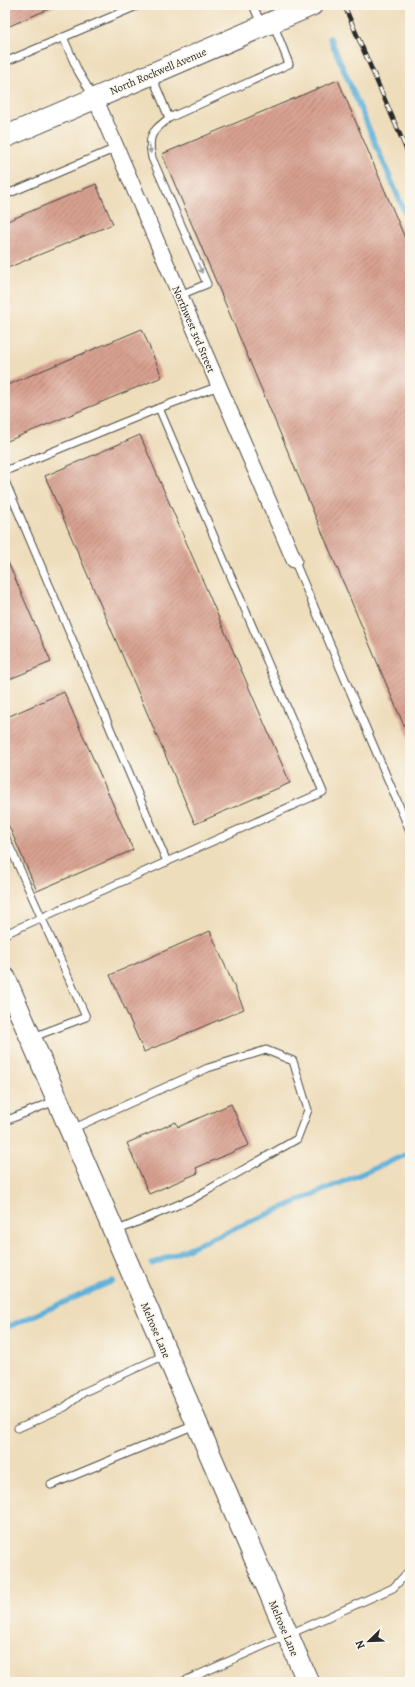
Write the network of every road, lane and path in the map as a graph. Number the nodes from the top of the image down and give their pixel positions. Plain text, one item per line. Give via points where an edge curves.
1 (139, 5) edge
2 (253, 5) edge
3 (312, 5) edge
4 (267, 24) junction
5 (63, 37) junction
6 (5, 62) edge
7 (151, 74) junction
8 (94, 98) junction
9 (169, 118) junction
10 (5, 137) edge
11 (116, 148) junction
12 (5, 195) edge
13 (180, 295) junction
14 (219, 386) junction
15 (159, 408) junction
16 (5, 471) edge
17 (5, 481) edge
18 (294, 560) joint
19 (410, 831) edge
20 (5, 836) edge
21 (167, 862) junction
22 (42, 918) junction
23 (5, 934) edge
24 (5, 978) edge
25 (31, 1038) junction
26 (57, 1100) junction
27 (5, 1121) edge
28 (70, 1129) junction
29 (114, 1231) junction
30 (167, 1354) junction
31 (197, 1424) junction
32 (18, 1428) dead end
33 (51, 1485) dead end
34 (410, 1570) edge
35 (287, 1635) junction
36 (182, 1682) edge
37 (308, 1682) edge

1 - 5 lane
2 - 4 lane
3 - 4 street, North Rockwell Avenue
4 - 7 street, North Rockwell Avenue
4 - 9 lane via 290,64
5 - 6 lane
5 - 8 lane via 78,71
7 - 8 street, North Rockwell Avenue
7 - 9 lane
8 - 10 street, North Rockwell Avenue
8 - 11 street, Northwest 3rd Street
9 -> 13 lane via 153,132 149,143 152,158 208,284
11 - 12 lane
11 - 13 street, Northwest 3rd Street
13 - 14 street, Northwest 3rd Street
14 - 15 lane
14 - 18 street, Northwest 3rd Street
15 - 16 lane
15 - 21 lane via 323,792
17 - 21 lane
18 - 19 lane
20 - 22 lane
21 - 22 lane
22 - 23 lane
22 - 25 lane via 86,1017
24 - 25 street, Melrose Lane
25 - 26 street, Melrose Lane
26 - 27 lane
26 - 28 street, Melrose Lane
28 - 29 street, Melrose Lane
28 - 29 lane via 208,1068 259,1052 266,1050 293,1061 308,1110 297,1138 194,1198
29 - 30 street, Melrose Lane
30 - 31 street, Melrose Lane
30 - 32 lane via 84,1392 65,1407
31 - 33 lane
31 - 35 street, Melrose Lane
34 - 35 lane via 393,1588
35 - 36 lane
35 - 37 street, Melrose Lane

